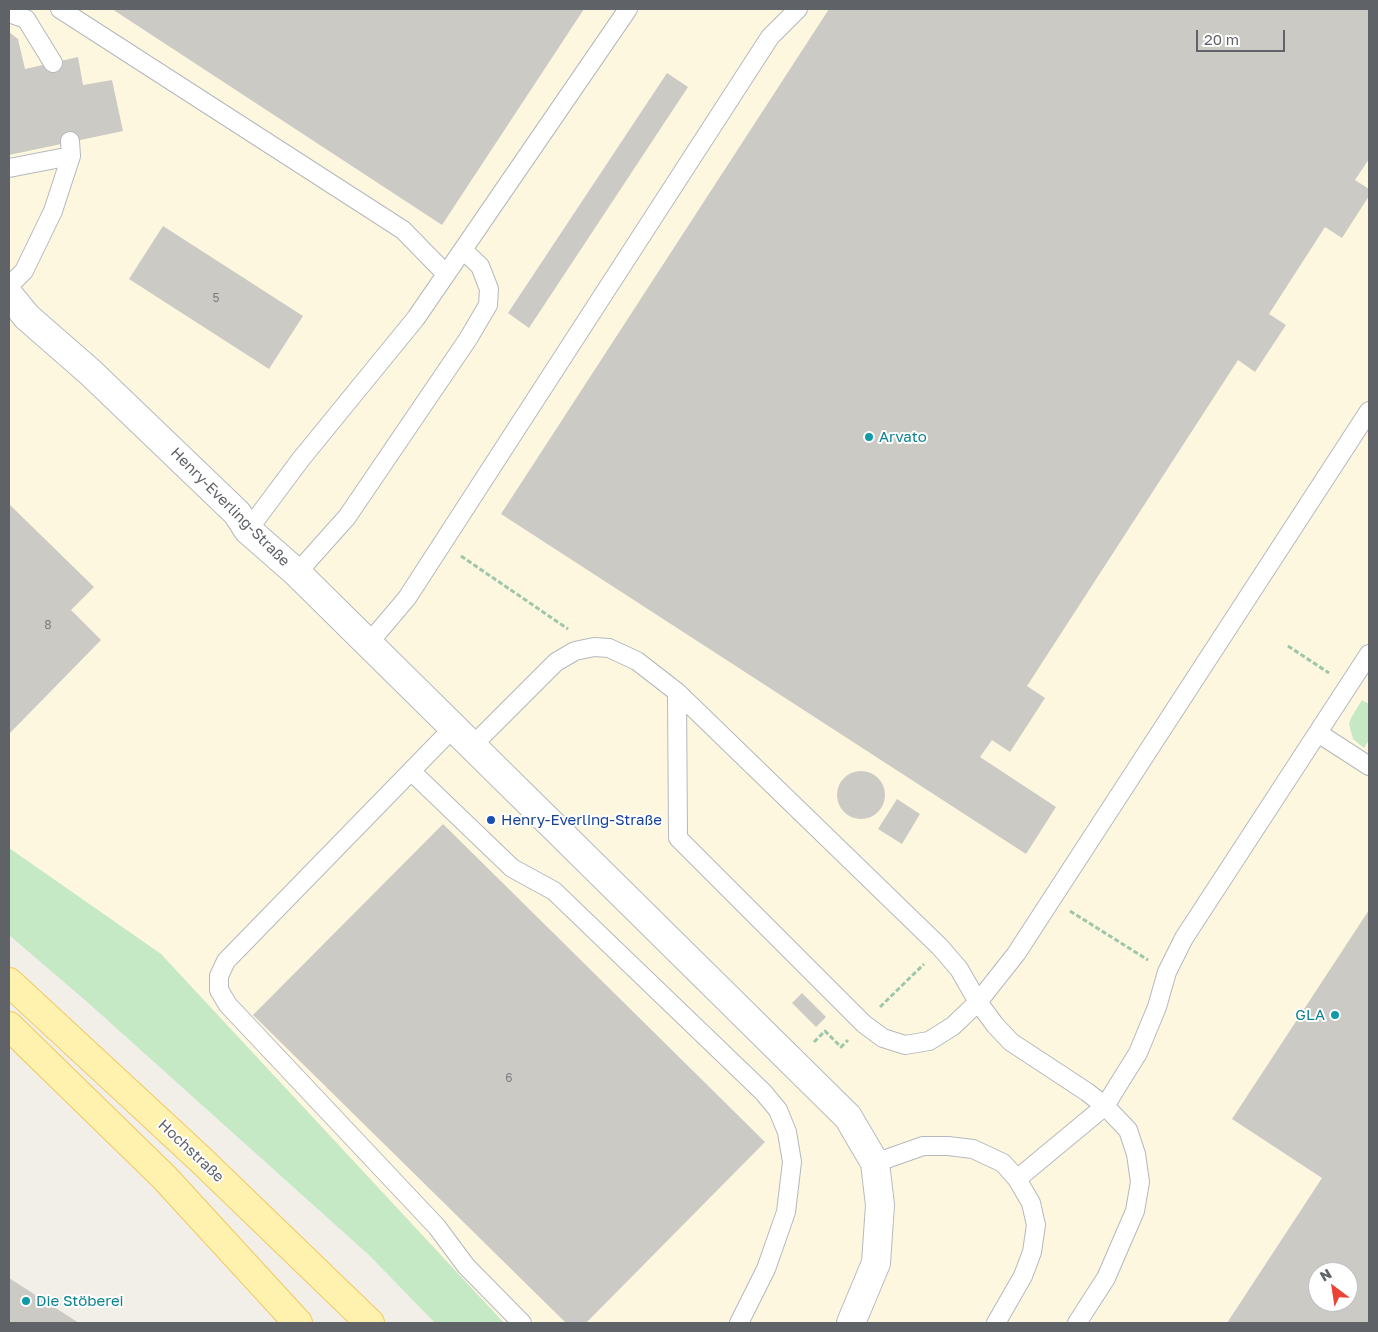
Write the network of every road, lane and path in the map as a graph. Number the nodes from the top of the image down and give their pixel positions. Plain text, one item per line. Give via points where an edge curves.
1 (60, 9) edge
2 (628, 9) edge
3 (798, 9) edge
4 (9, 13) edge
5 (53, 63) dead end
6 (9, 168) edge
7 (463, 250) junction
8 (446, 274) junction
9 (9, 286) edge
10 (9, 295) edge
11 (1369, 411) edge
12 (248, 530) junction
13 (442, 543) junction
14 (297, 573) junction
15 (368, 644) junction
16 (594, 646) junction
17 (1288, 646) dead end
18 (1369, 654) edge
19 (1325, 671) dead end
20 (677, 692) junction
21 (452, 729) junction
22 (1318, 733) junction
23 (471, 748) junction
24 (1369, 766) edge
25 (411, 771) junction
26 (1053, 900) junction
27 (1139, 954) dead end
28 (9, 982) edge
29 (978, 1002) junction
30 (9, 1026) edge
31 (1106, 1106) junction
32 (875, 1164) junction
33 (1017, 1179) junction
34 (298, 1323) edge
35 (370, 1323) edge
36 (522, 1323) edge
37 (739, 1323) edge
38 (852, 1323) edge
39 (996, 1323) edge
40 (1077, 1323) edge

1 - 8 lane via 404,230
2 - 7 lane
3 - 13 lane via 770,37
4 - 5 lane via 26,19
6 - 9 lane via 71,148 49,219 24,271
7 - 8 lane
7 - 14 lane via 480,266 489,289 488,305 347,517
8 - 12 lane via 416,318 301,459
10 - 12 street, Henry-Everling-Straße via 27,317 90,372 237,513
11 - 26 lane
12 - 14 street, Henry-Everling-Straße
13 - 15 lane via 407,598
13 - 16 path
14 - 15 street, Henry-Everling-Straße
15 - 21 street, Henry-Everling-Straße
16 - 20 lane via 609,648 637,661
16 - 23 lane via 575,651 556,662
17 - 19 path
18 - 22 lane
20 - 29 lane via 940,947 970,983
20 - 29 lane via 678,838 864,1024 883,1038 906,1045 929,1041 954,1026
21 - 23 street, Henry-Everling-Straße
21 - 25 lane
22 - 24 lane
22 - 31 lane via 1184,938 1167,972 1138,1053
23 - 32 street, Henry-Everling-Straße via 848,1118
25 - 36 lane via 226,961 219,976 219,990 228,1005 437,1227 466,1266
25 - 37 lane via 512,868 554,891 778,1110 788,1132 792,1162 786,1212 766,1269
26 - 27 path
26 - 29 lane
28 - 35 main road, Hochstraße
29 - 31 lane via 1012,1042
30 - 34 main road via 164,1177
31 - 33 lane
31 - 40 lane via 1128,1130 1140,1182 1135,1211 1122,1245 1106,1278
32 - 33 lane via 923,1146 948,1146 972,1149 1003,1163
32 - 38 street, Henry-Everling-Straße via 880,1205 876,1262
33 - 39 lane via 1031,1203 1036,1225 1032,1252 1023,1276

